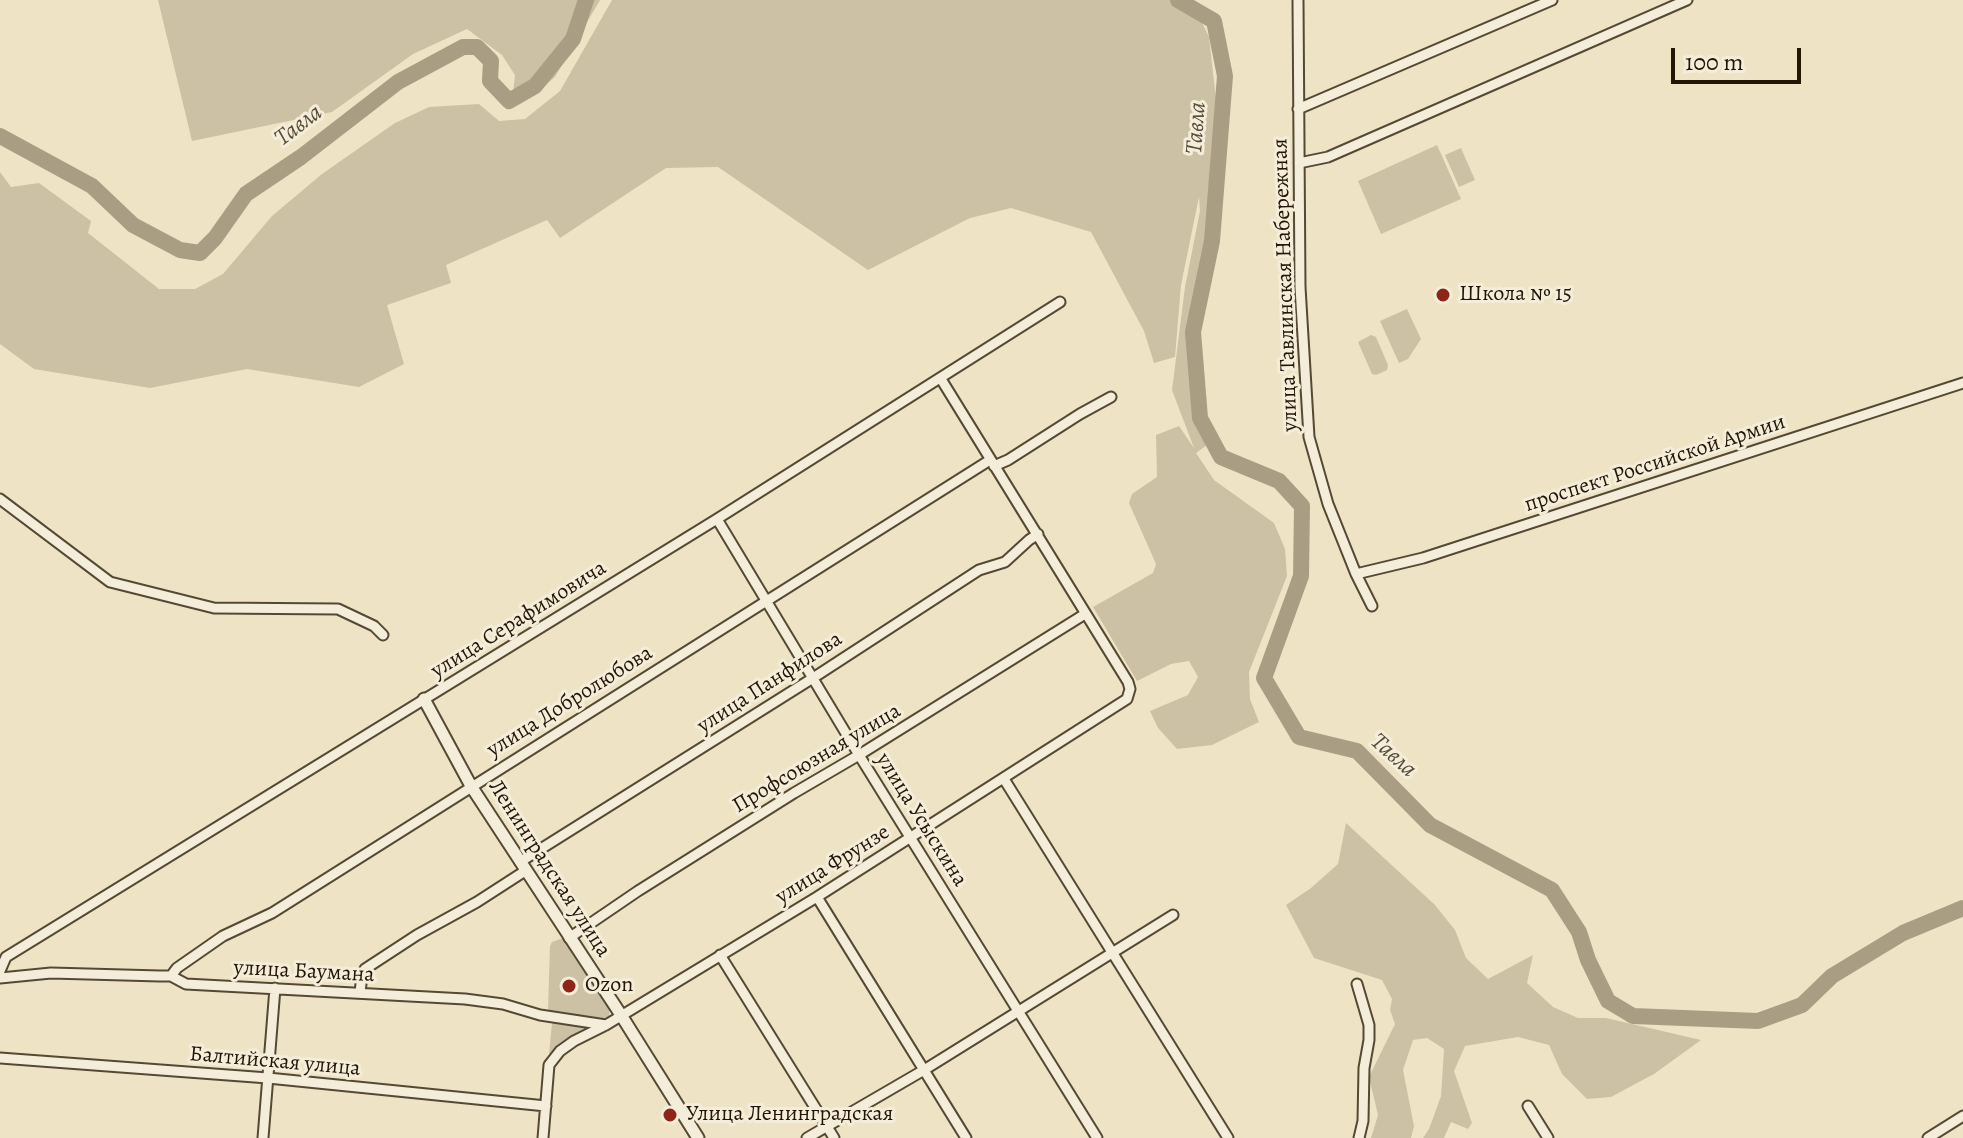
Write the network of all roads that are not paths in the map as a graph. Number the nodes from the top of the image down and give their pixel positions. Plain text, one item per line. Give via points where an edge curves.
1 (1298, 0) edge
2 (1552, 0) edge
3 (1687, 0) edge
4 (1298, 109) junction
5 (1299, 163) junction
6 (1060, 302) dead end
7 (941, 379) junction
8 (1963, 383) edge
9 (1111, 397) dead end
10 (992, 463) junction
11 (0, 499) edge
12 (717, 519) junction
13 (1038, 534) junction
14 (1356, 574) junction
15 (766, 600) junction
16 (1372, 606) dead end
17 (1085, 614) junction
18 (383, 635) dead end
19 (813, 678) junction
20 (424, 699) junction
21 (859, 755) junction
22 (1004, 779) junction
23 (471, 786) junction
24 (910, 837) junction
25 (523, 867) junction
26 (817, 897) junction
27 (1173, 915) dead end
28 (569, 938) junction
29 (1113, 952) junction
30 (720, 955) junction
31 (0, 971) edge
32 (171, 976) junction
33 (0, 978) edge
34 (1357, 984) dead end
35 (275, 988) junction
36 (360, 992) junction
37 (1019, 1011) junction
38 (621, 1015) junction
39 (606, 1025) junction
40 (0, 1058) edge
41 (924, 1070) junction
42 (268, 1078) junction
43 (546, 1106) junction
44 (1528, 1106) dead end
45 (1963, 1116) edge
46 (827, 1127) junction
47 (263, 1138) edge
48 (543, 1138) edge
49 (698, 1138) edge
50 (807, 1138) edge
51 (834, 1138) edge
52 (966, 1138) edge
53 (1097, 1138) edge
54 (1228, 1138) edge
55 (1359, 1138) edge
56 (1548, 1138) edge
57 (1928, 1138) edge

1 - 4 street, улица Тавлинская Набережная
2 - 4 street
3 - 5 street via 1328,157
4 - 5 street, улица Тавлинская Набережная
5 - 14 street, улица Тавлинская Набережная via 1309,437
6 - 7 street, улица Серафимовича
7 - 10 street
7 - 12 street, улица Серафимовича
8 - 14 street, проспект Российской Армии via 1423,558
9 - 10 street, улица Добролюбова via 1008,460
10 - 13 street
10 - 15 street, улица Добролюбова
11 - 18 street via 110,582 214,608 338,609
12 - 15 street, улица Усыскина
12 - 20 street, улица Серафимовича
13 - 17 street
13 - 19 street, улица Панфилова via 1005,562 979,570
14 - 16 street, улица Тавлинская Набережная
15 - 19 street, улица Усыскина
15 - 23 street, улица Добролюбова
17 - 21 street, Профсоюзная улица
17 - 22 street, улица Фрунзе via 1128,682 1127,699
19 - 21 street, улица Усыскина
19 - 25 street, улица Панфилова
20 - 23 street, Ленинградская улица
20 - 31 street, улица Серафимовича via 6,957
21 - 24 street, улица Усыскина
21 - 28 street, Профсоюзная улица
22 - 24 street, улица Фрунзе
22 - 29 street
23 - 25 street, Ленинградская улица
23 - 32 street, улица Добролюбова via 272,913 223,936
24 - 26 street, улица Фрунзе
24 - 37 street, улица Усыскина
25 - 28 street, Ленинградская улица
25 - 36 street, улица Панфилова via 477,902 365,969
26 - 30 street, улица Фрунзе
26 - 41 street
27 - 29 street
28 - 38 street, Ленинградская улица
29 - 37 street
29 - 54 street
30 - 38 street, улица Фрунзе
30 - 46 street
32 - 33 street, улица Баумана via 51,973
32 - 35 street, улица Баумана via 186,984
34 - 55 street via 1369,1025
35 - 36 street, улица Баумана
35 - 42 street
36 - 39 street, улица Баумана via 478,1000
37 - 41 street
37 - 53 street, улица Усыскина
38 - 39 street, улица Фрунзе
38 - 49 street, Ленинградская улица
39 - 43 street, улица Фрунзе via 574,1041 549,1065
40 - 42 street, Балтийская улица
41 - 46 street
41 - 52 street
42 - 43 street, Балтийская улица
42 - 47 street
43 - 48 street
44 - 56 street
45 - 57 street
46 - 50 street
46 - 51 street

